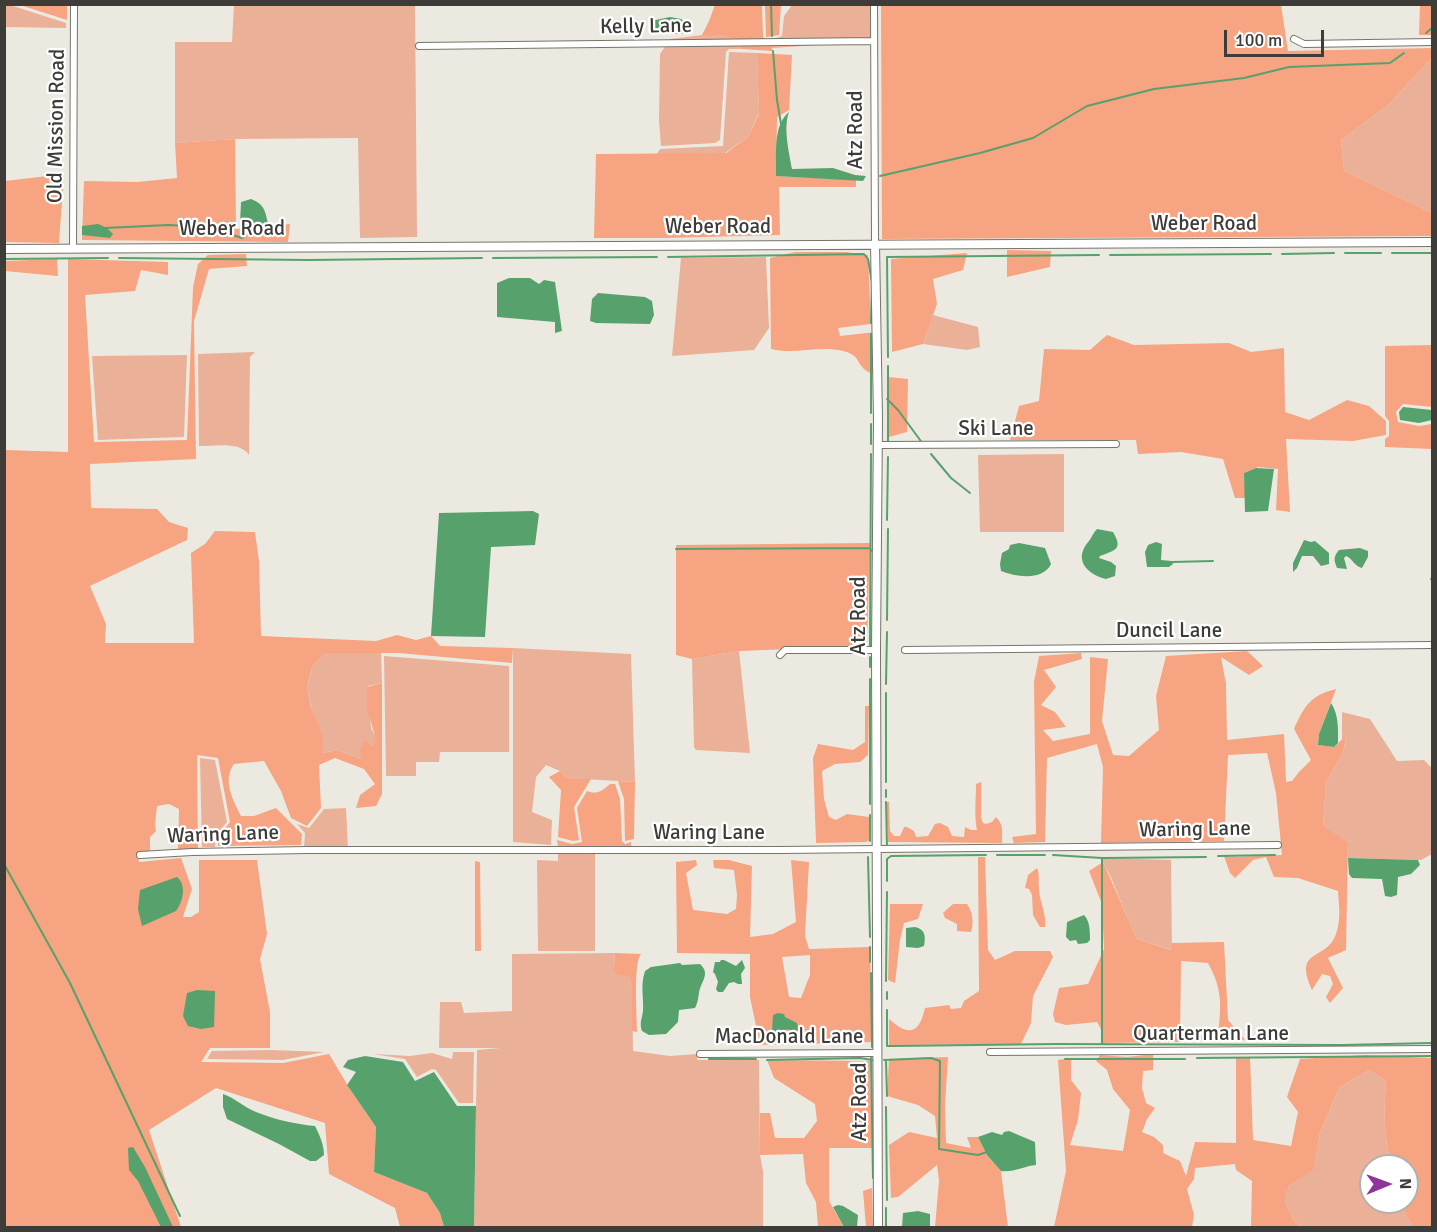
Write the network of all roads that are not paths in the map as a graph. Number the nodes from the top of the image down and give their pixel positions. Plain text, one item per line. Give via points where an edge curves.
1 (74, 4) edge
2 (874, 4) edge
3 (1294, 39) dead end
4 (874, 41) junction
5 (1432, 42) edge
6 (419, 46) dead end
7 (1432, 242) edge
8 (874, 244) junction
9 (73, 248) junction
10 (4, 249) edge
11 (1116, 444) dead end
12 (878, 446) junction
13 (1432, 645) edge
14 (876, 650) junction
15 (905, 650) dead end
16 (780, 655) dead end
17 (1278, 845) dead end
18 (877, 849) junction
19 (140, 855) dead end
20 (1432, 1049) edge
21 (990, 1052) dead end
22 (878, 1053) junction
23 (700, 1054) dead end
24 (878, 1227) edge

1 - 9 street, Old Mission Road
2 - 4 street, Atz Road
3 - 5 street via 1304,44
4 - 6 street, Kelly Lane
4 - 8 street, Atz Road
7 - 8 street, Weber Road
8 - 9 street, Weber Road
8 - 12 street, Atz Road
9 - 10 street, Weber Road
11 - 12 street, Ski Lane
12 - 14 street, Atz Road
13 - 15 street, Duncil Lane
14 - 16 street via 785,650
14 - 18 street, Atz Road
17 - 18 street, Waring Lane
18 - 19 street, Waring Lane via 307,849
18 - 22 street, Atz Road
20 - 21 street, Quarterman Lane
22 - 23 street, MacDonald Lane
22 - 24 street, Atz Road

